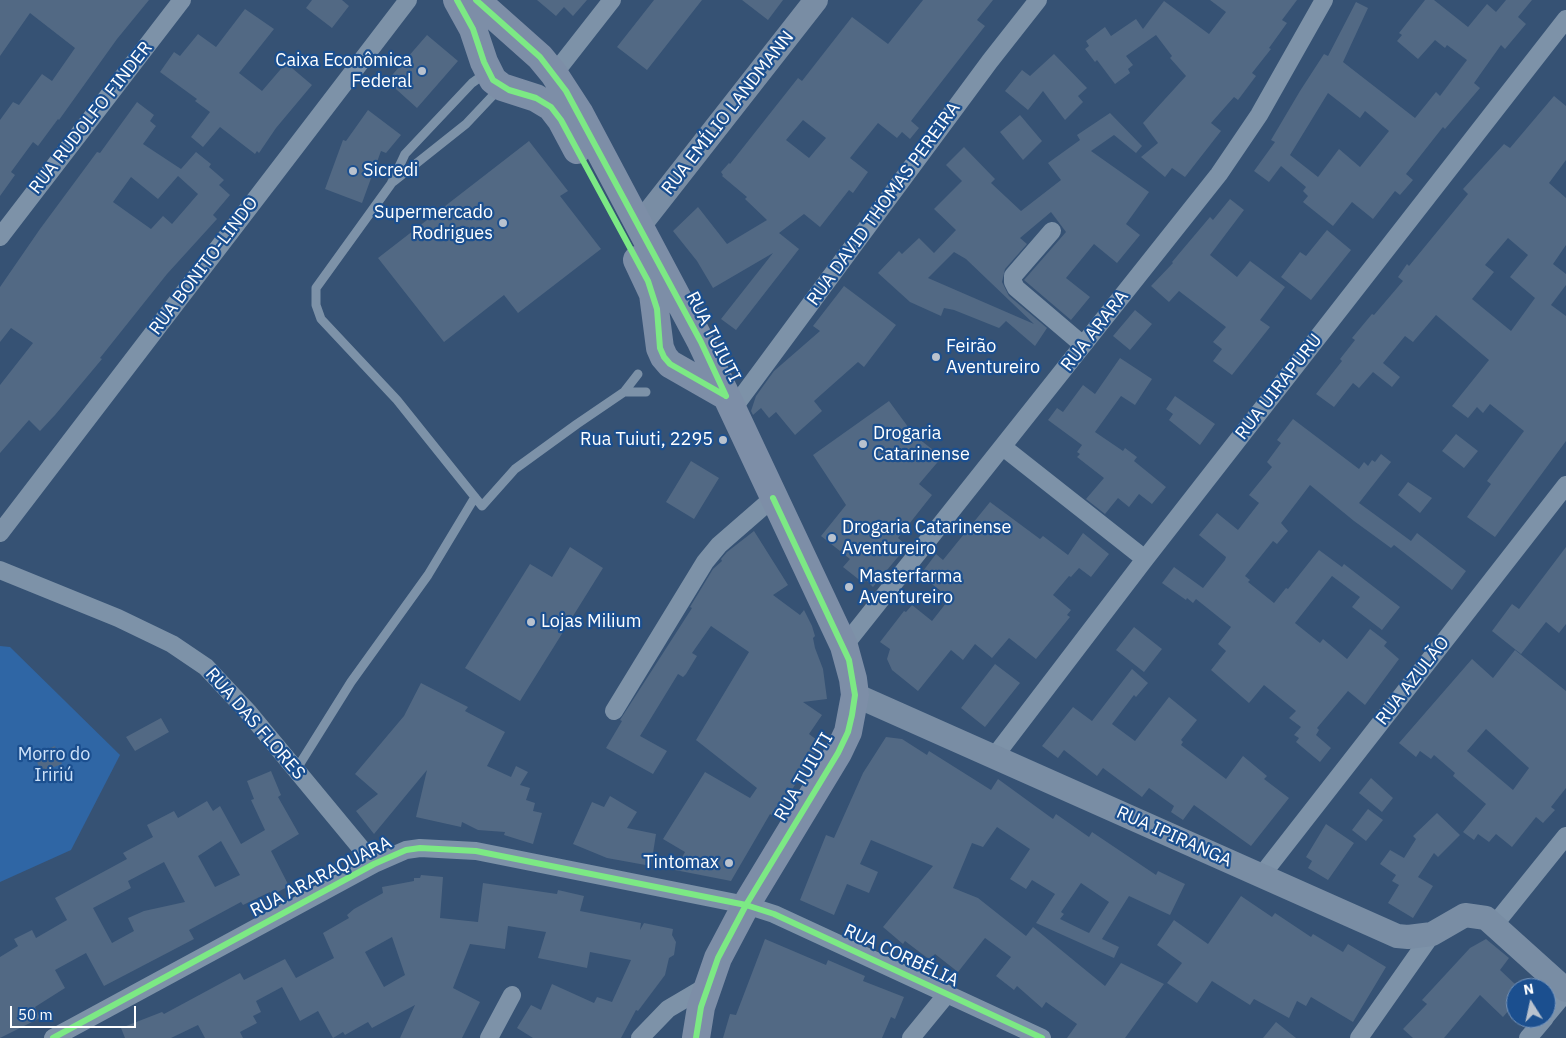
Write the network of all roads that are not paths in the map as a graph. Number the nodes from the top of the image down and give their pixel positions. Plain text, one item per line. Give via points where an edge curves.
1 (182, 0) edge
2 (408, 0) edge
3 (457, 0) edge
4 (476, 0) edge
5 (612, 0) edge
6 (816, 0) edge
7 (1038, 0) edge
8 (1324, 0) edge
9 (1566, 19) edge
10 (521, 39) junction
11 (554, 74) junction
12 (495, 79) junction
13 (390, 184) junction
14 (639, 226) junction
15 (1052, 231) dead end
16 (0, 237) edge
17 (701, 342) junction
18 (1083, 346) junction
19 (670, 364) junction
20 (638, 374) dead end
21 (624, 392) junction
22 (646, 392) dead end
23 (729, 403) junction
24 (1002, 447) junction
25 (1566, 485) edge
26 (475, 497) junction
27 (773, 498) junction
28 (0, 533) edge
29 (1145, 559) junction
30 (0, 570) edge
31 (844, 646) junction
32 (855, 695) junction
33 (614, 711) dead end
34 (994, 757) junction
35 (296, 770) junction
36 (1566, 836) edge
37 (374, 864) junction
38 (1261, 876) junction
39 (746, 905) junction
40 (1495, 924) junction
41 (1432, 934) junction
42 (707, 986) junction
43 (1566, 991) edge
44 (947, 994) junction
45 (512, 995) dead end
46 (1556, 1003) edge
47 (1536, 1028) edge
48 (53, 1038) edge
49 (489, 1038) edge
50 (640, 1038) edge
51 (696, 1038) edge
52 (911, 1038) edge
53 (1042, 1038) edge
54 (1360, 1038) edge
55 (1528, 1038) edge

1 - 16 street, RUA RUDOLFO FINDER
2 - 28 street, RUA BONITO-LINDO
3 - 12 main road via 474,29
4 - 10 main road, RUA TUIUTI
5 - 11 street
6 - 14 street, RUA EMÍLIO LANDMANN
7 - 23 street, RUA DAVID THOMAS PEREIRA
8 - 18 street, RUA ARARA via 1241,143
9 - 29 street, RUA UIRAPURU
10 - 11 main road, RUA TUIUTI
10 - 12 main road via 497,51
11 - 14 main road, RUA TUIUTI via 580,114
12 - 13 lane via 466,124
12 - 13 lane via 472,83 405,154
12 - 19 main road, RUA TUIUTI via 551,107 561,120 648,281 657,309 660,348
13 - 26 lane via 316,288 316,305 320,319 397,400
14 - 17 main road, RUA TUIUTI
15 - 18 street via 1013,276 1013,282
17 - 19 main road via 689,359
17 - 23 main road, RUA TUIUTI
18 - 24 street, RUA ARARA
19 - 23 main road, RUA TUIUTI
20 - 21 lane
21 - 22 lane
21 - 26 lane via 522,464 482,506
23 - 27 main road, RUA TUIUTI
24 - 29 street
24 - 31 street, RUA ARARA
25 - 38 street, RUA AZULÃO
26 - 35 lane via 428,575 351,682
27 - 31 main road, RUA TUIUTI
27 - 33 street via 719,545 705,562
29 - 34 street, RUA UIRAPURU
30 - 35 street, RUA DAS FLORES via 118,618 191,655 229,689
31 - 32 main road, RUA TUIUTI
32 - 34 street, RUA IPIRANGA
32 - 39 main road, RUA TUIUTI via 848,732 838,753
34 - 38 street, RUA IPIRANGA
35 - 37 street, RUA DAS FLORES
36 - 40 street
37 - 39 street, RUA ARARAQUARA via 406,850 420,848 476,851
37 - 48 street, RUA ARARAQUARA
38 - 41 street, RUA IPIRANGA via 1397,936
39 - 42 main road, RUA TUIUTI
39 - 44 street, RUA CORBÉLIA via 774,914
40 - 41 street, RUA IPIRANGA via 1481,916 1465,915
40 - 43 street
41 - 54 street
42 - 50 street via 668,1009
42 - 51 main road, RUA TUIUTI
43 - 46 street
44 - 52 street
44 - 53 street, RUA CORBÉLIA
45 - 49 street
47 - 55 street

